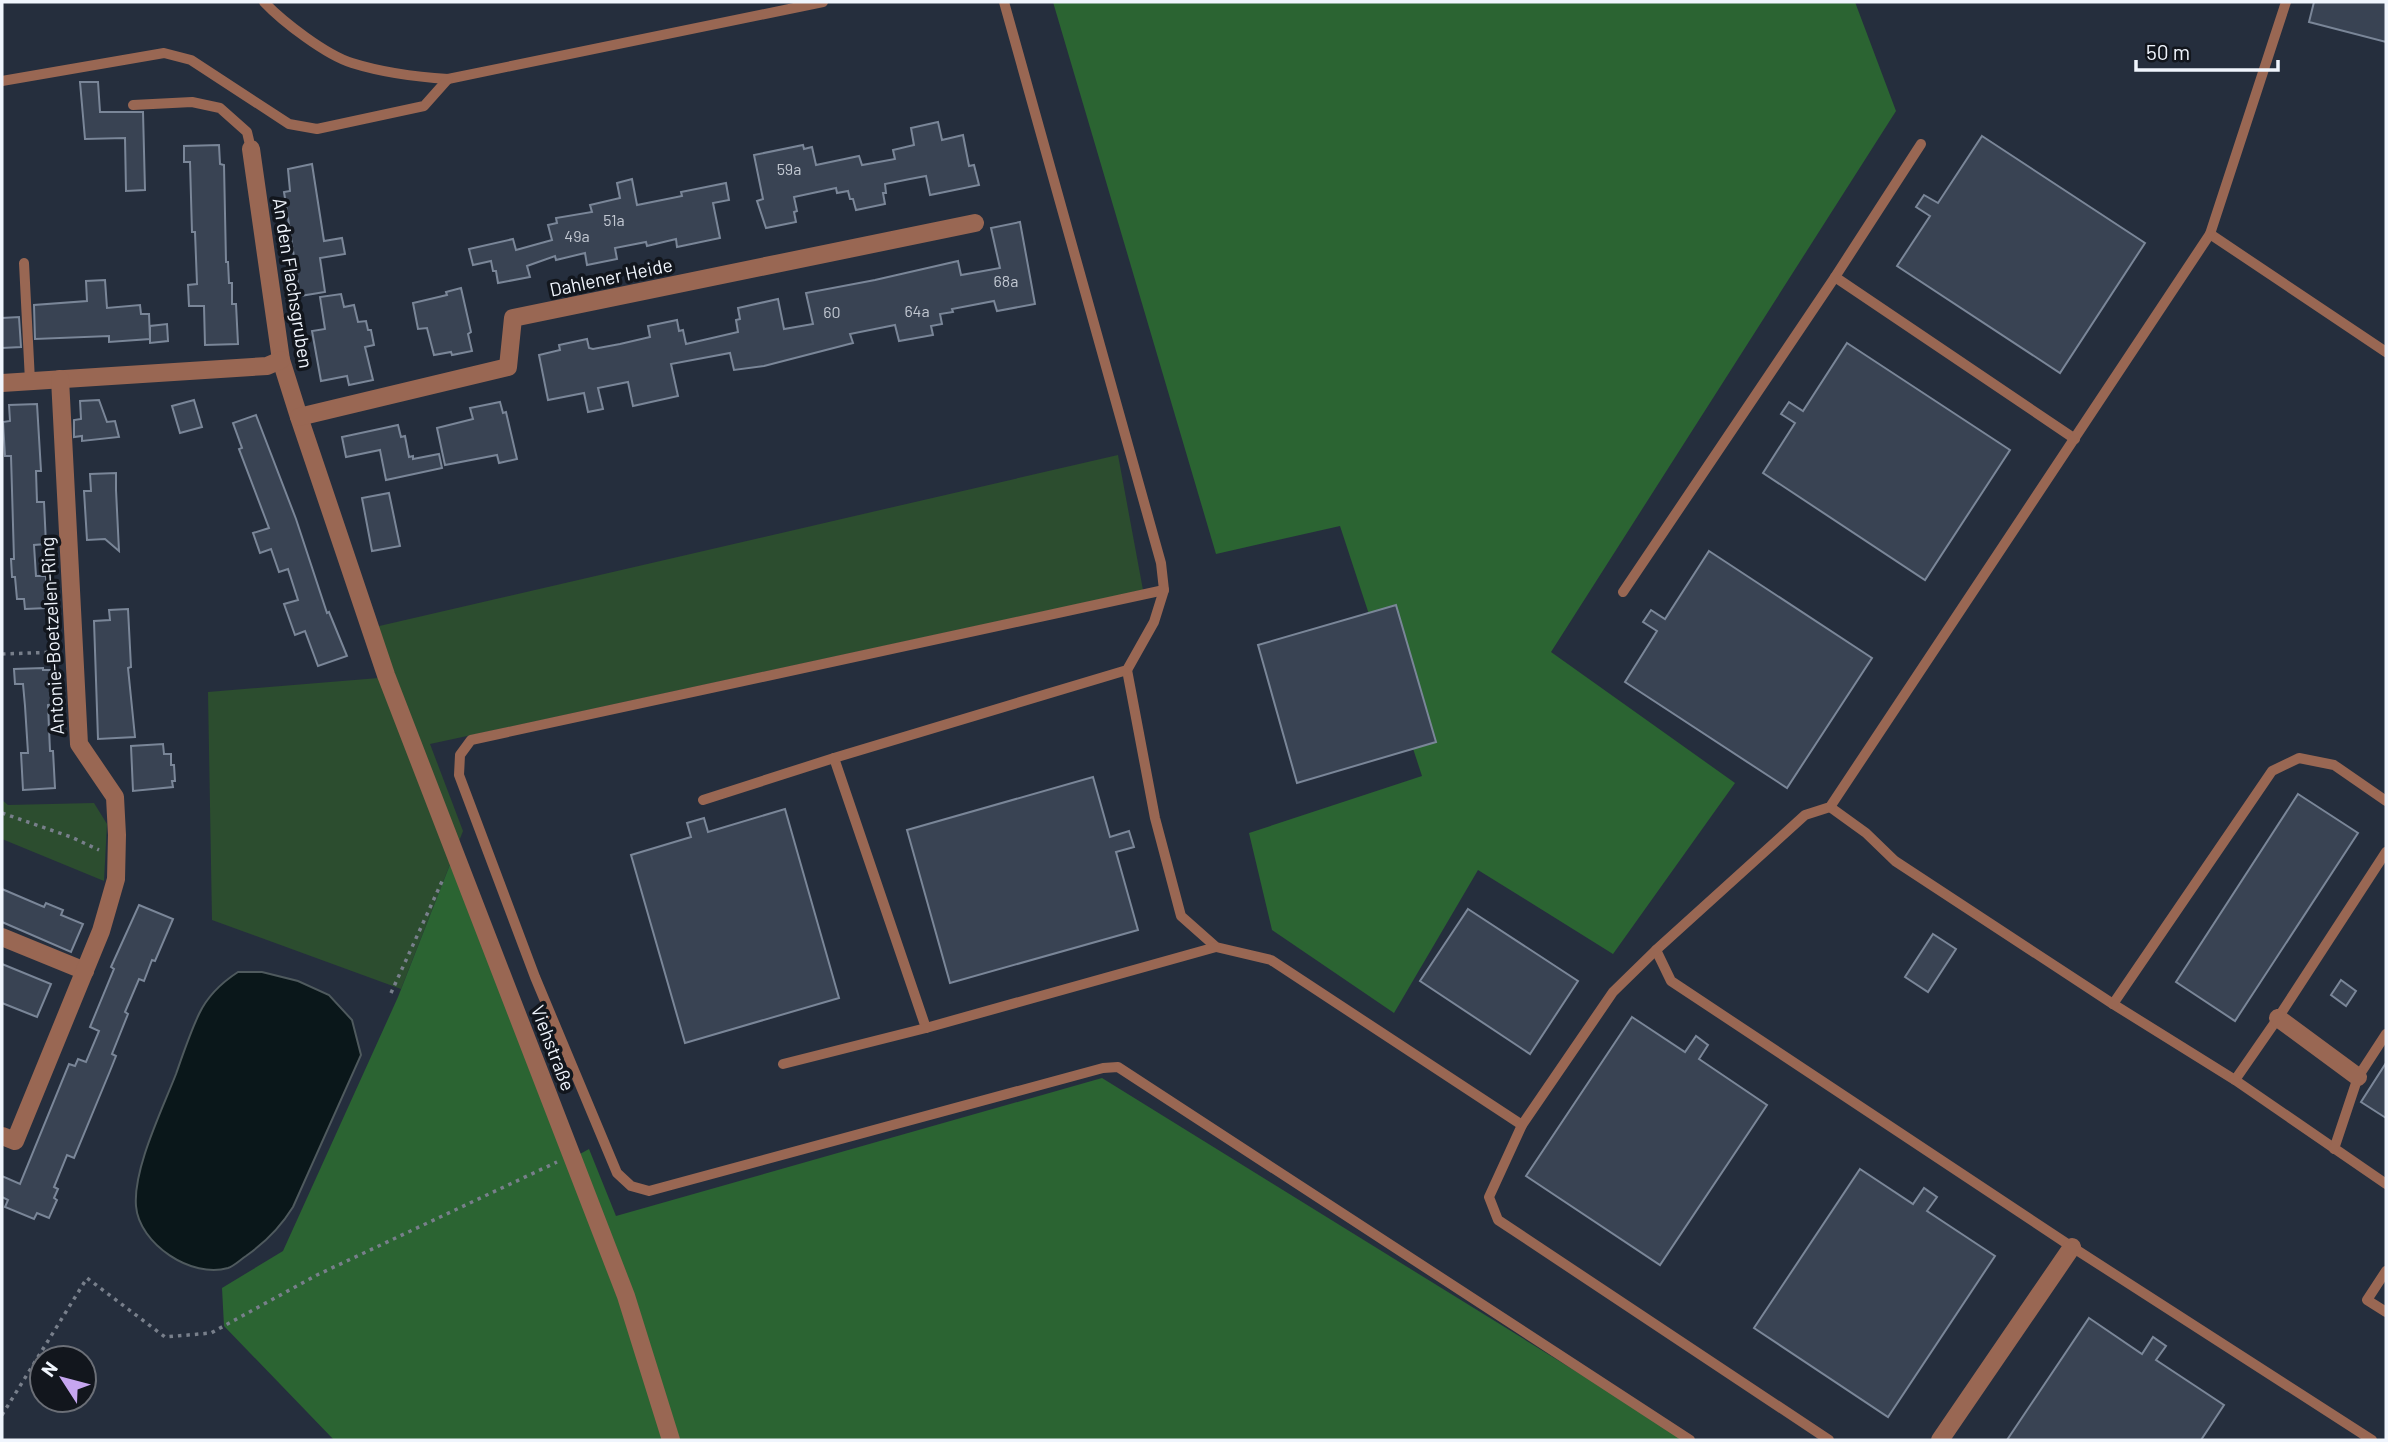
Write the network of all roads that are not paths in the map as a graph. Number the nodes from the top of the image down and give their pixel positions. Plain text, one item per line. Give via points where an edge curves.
1 (264, 2) edge
2 (823, 2) edge
3 (1004, 2) edge
4 (2286, 2) edge
5 (448, 79) junction
6 (2, 81) edge
7 (133, 106) dead end
8 (1921, 144) dead end
9 (251, 149) joint
10 (975, 223) dead end
11 (2210, 234) junction
12 (24, 263) dead end
13 (1835, 277) junction
14 (2386, 352) edge
15 (281, 360) junction
16 (60, 379) junction
17 (30, 381) junction
18 (2, 383) edge
19 (299, 417) junction
20 (2075, 439) junction
21 (1164, 590) junction
22 (1623, 592) dead end
23 (1127, 670) junction
24 (386, 675) joint
25 (834, 758) junction
26 (703, 800) dead end
27 (2386, 801) edge
28 (1830, 807) junction
29 (2386, 852) edge
30 (2, 937) edge
31 (1216, 947) junction
32 (1656, 950) junction
33 (85, 971) junction
34 (2113, 1004) junction
35 (2278, 1018) junction
36 (926, 1028) junction
37 (2386, 1034) edge
38 (783, 1064) dead end
39 (2358, 1077) junction
40 (2235, 1080) junction
41 (1522, 1125) junction
42 (2, 1136) edge
43 (2334, 1149) junction
44 (2386, 1184) edge
45 (2072, 1247) junction
46 (2386, 1271) edge
47 (2386, 1312) edge
48 (671, 1440) edge
49 (1690, 1440) edge
50 (1829, 1440) edge
51 (1940, 1440) edge
52 (2372, 1440) edge

1 - 5 lane via 305,37 349,62 407,76
2 - 5 lane
3 - 21 lane via 1161,563
4 - 11 lane
5 - 6 lane via 424,106 317,129 289,124 191,60 164,53
7 - 9 lane, An den Flachsgruben via 191,102 220,108 247,132
8 - 13 lane
9 - 15 street, An den Flachsgruben
10 - 19 street, Dahlener Heide via 513,318 508,367
11 - 14 lane
11 - 20 lane
12 - 17 lane
13 - 20 lane
13 - 22 lane
15 - 16 street via 267,366
15 - 19 street, An den Flachsgruben
16 - 17 street
16 - 33 street, Antonie-Boetzelen-Ring via 79,744 115,797 116,879
17 - 18 street
19 - 24 street, An den Flachsgruben
20 - 28 lane
21 - 23 lane via 1154,622
21 - 49 lane via 471,740 460,755 459,775 535,977 617,1173 631,1186 649,1191 1118,1067
23 - 25 lane
23 - 31 lane via 1155,818 1181,916
24 - 48 street, Viehstraße via 626,1296
25 - 26 lane
25 - 36 lane
27 - 34 lane via 2334,765 2298,758 2272,771
28 - 32 lane via 1805,815
28 - 34 lane via 1895,861
29 - 35 lane
30 - 33 street
31 - 36 lane
31 - 41 lane via 1271,960
32 - 41 lane via 1613,992
32 - 45 lane via 1671,981
33 - 42 street, Antonie-Boetzelen-Ring via 15,1141
34 - 40 lane
35 - 39 street
35 - 40 lane
36 - 38 lane
37 - 39 lane
39 - 43 lane
40 - 43 lane
41 - 50 lane via 1489,1197 1498,1220
43 - 44 lane
45 - 51 street
45 - 52 lane
46 - 47 lane via 2367,1300

